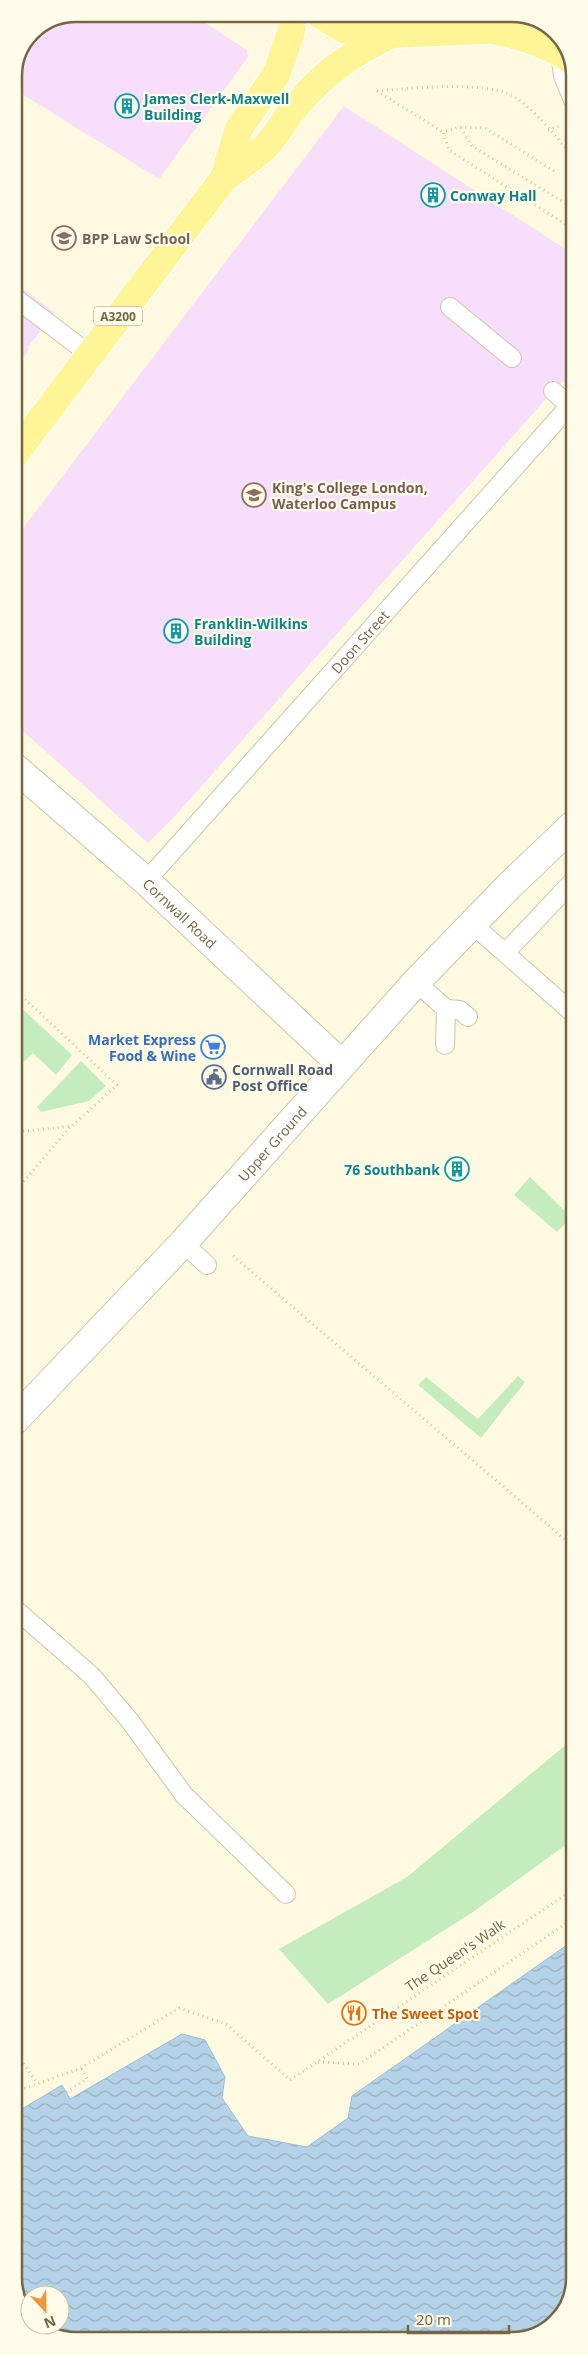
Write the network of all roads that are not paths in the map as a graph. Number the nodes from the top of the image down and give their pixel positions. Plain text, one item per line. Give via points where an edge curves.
1 (292, 22) edge
2 (333, 23) edge
3 (524, 25) edge
4 (483, 30) junction
5 (392, 34) junction
6 (560, 54) edge
7 (564, 68) edge
8 (566, 81) edge
9 (224, 178) junction
10 (22, 303) edge
11 (450, 307) dead end
12 (89, 354) junction
13 (512, 358) dead end
14 (553, 391) dead end
15 (566, 400) edge
16 (566, 411) edge
17 (22, 444) edge
18 (22, 774) edge
19 (566, 833) edge
20 (146, 881) junction
21 (566, 888) edge
22 (472, 924) junction
23 (505, 953) junction
24 (416, 982) junction
25 (566, 1007) edge
26 (446, 1009) junction
27 (468, 1017) dead end
28 (445, 1044) dead end
29 (341, 1064) junction
30 (183, 1243) junction
31 (207, 1265) dead end
32 (22, 1413) edge
33 (22, 1616) edge
34 (286, 1894) dead end

1 - 9 main road, A3200 via 276,75 239,128
2 - 5 main road via 343,29
3 - 4 main road
4 - 5 main road
4 - 6 main road via 513,34
5 - 9 main road, A3200 via 343,60 306,94 264,148
7 - 8 lane
9 - 12 main road, A3200
10 - 12 lane
11 - 13 lane
12 - 17 main road, A3200
14 - 15 lane
16 - 20 lane, Doon Street
18 - 20 street, Cornwall Road
19 - 22 street, Upper Ground
20 - 29 street, Cornwall Road
21 - 23 lane
22 - 23 lane
22 - 24 street, Upper Ground
23 - 25 lane
24 - 26 lane
24 - 29 street, Upper Ground
26 - 27 lane via 460,1010
26 - 28 lane
29 - 30 street, Upper Ground
30 - 31 lane
30 - 32 street, Upper Ground
33 - 34 lane via 92,1676 130,1721 184,1795

